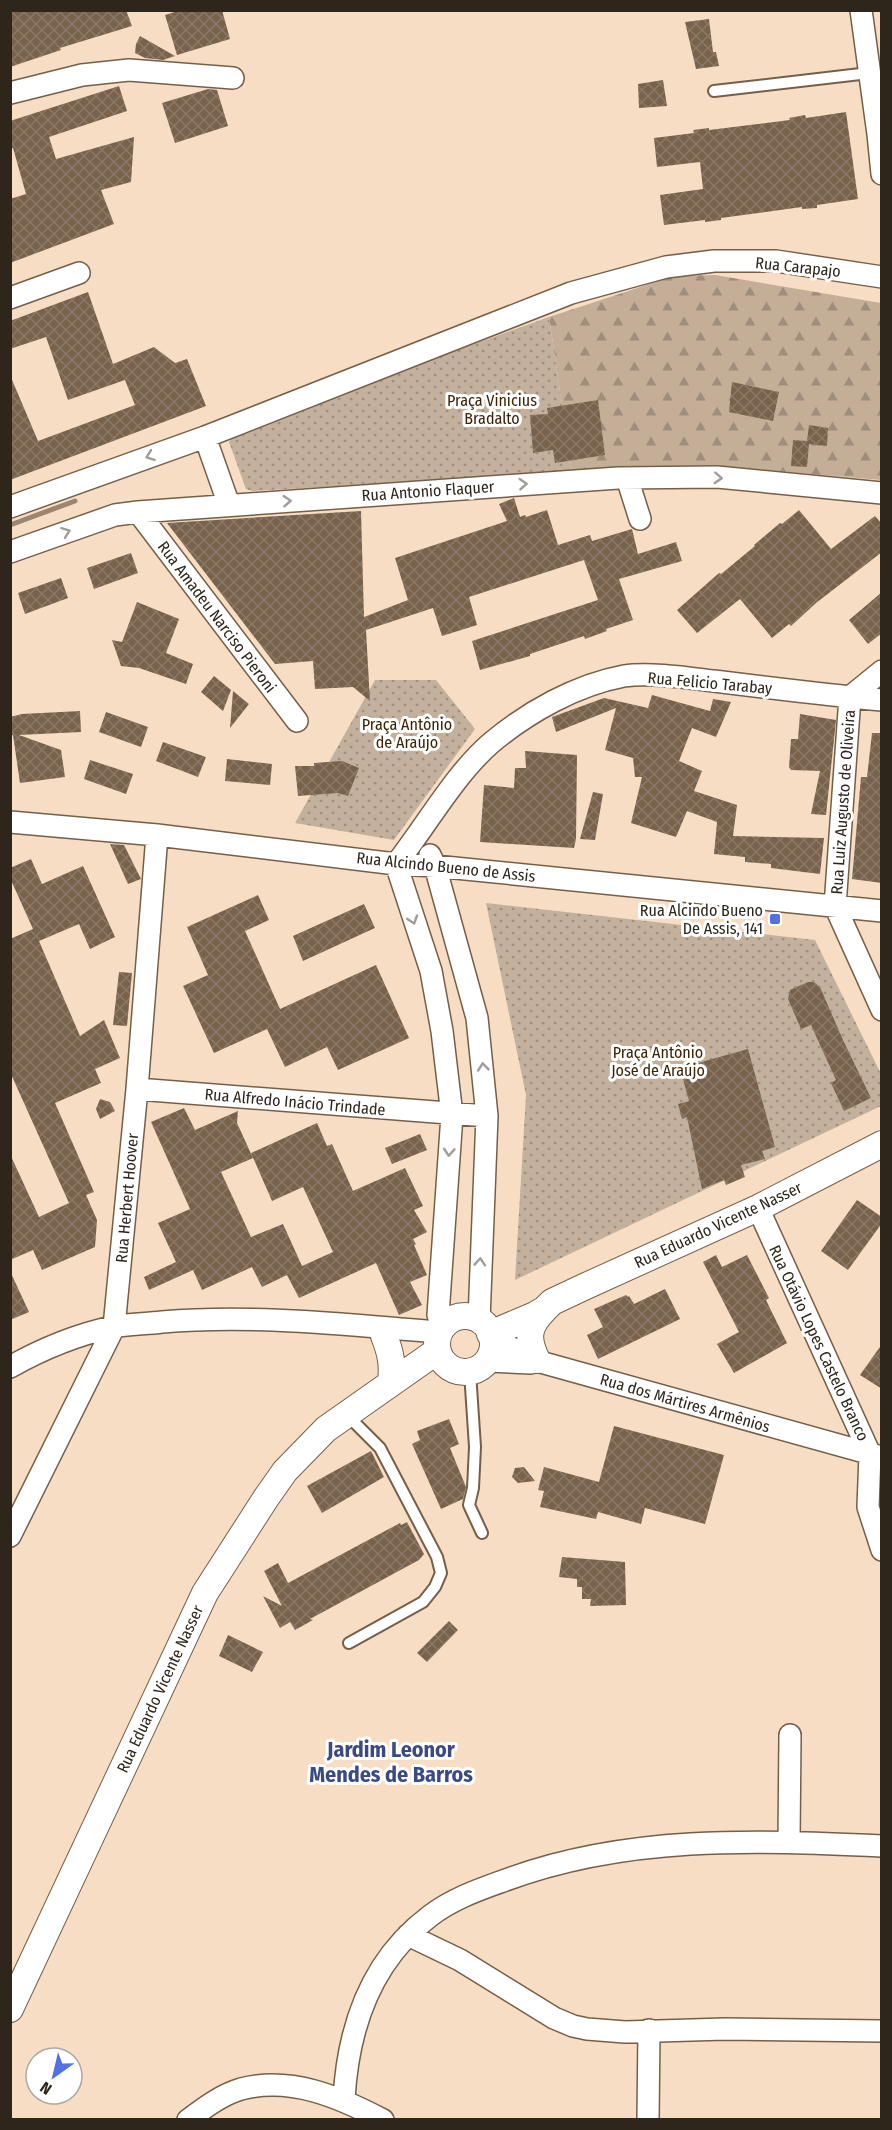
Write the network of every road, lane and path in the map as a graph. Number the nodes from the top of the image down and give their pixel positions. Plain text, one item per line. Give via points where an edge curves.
1 (861, 10) edge
2 (869, 73) junction
3 (233, 78) dead end
4 (714, 90) dead end
5 (10, 93) edge
6 (880, 134) edge
7 (882, 174) edge
8 (79, 273) dead end
9 (882, 277) edge
10 (10, 298) edge
11 (205, 437) junction
12 (627, 478) junction
13 (882, 493) edge
14 (229, 505) junction
15 (10, 507) edge
16 (138, 512) junction
17 (640, 519) dead end
18 (10, 552) edge
19 (882, 671) edge
20 (850, 697) junction
21 (882, 700) edge
22 (297, 721) dead end
23 (10, 822) edge
24 (419, 835) junction
25 (157, 836) junction
26 (396, 864) junction
27 (435, 866) junction
28 (836, 906) junction
29 (882, 911) edge
30 (882, 1010) edge
31 (137, 1089) junction
32 (452, 1115) junction
33 (488, 1116) junction
34 (882, 1144) edge
35 (758, 1208) junction
36 (549, 1306) junction
37 (114, 1327) junction
38 (374, 1331) junction
39 (464, 1343) junction
40 (541, 1362) junction
41 (10, 1367) edge
42 (391, 1383) junction
43 (353, 1409) junction
44 (876, 1455) edge
45 (482, 1533) dead end
46 (10, 1536) edge
47 (882, 1550) edge
48 (348, 1643) dead end
49 (790, 1735) dead end
50 (789, 1841) junction
51 (882, 1846) edge
52 (408, 1935) junction
53 (10, 2008) edge
54 (649, 2030) junction
55 (882, 2031) edge
56 (344, 2099) junction
57 (188, 2120) edge
58 (383, 2120) edge
59 (648, 2120) edge

1 - 2 street
2 - 4 lane
2 - 6 street
3 - 5 street via 129,70 82,75
6 - 7 street
8 - 10 street
9 - 11 street, Rua Carapajo via 776,261 714,261 666,267 572,293
11 - 14 street
11 -> 15 street, Rua Carapajo
12 -> 13 street, Rua Antonio Flaquer via 717,477
14 -> 12 street, Rua Antonio Flaquer
12 - 17 street
14 - 16 street, Rua Antonio Flaquer
18 -> 16 street, Rua Antonio Flaquer via 115,515
16 - 22 street, Rua Amadeu Narciso Pieroni
19 - 20 street, Rua Luiz Augusto de Oliveira
20 - 21 street, Rua Felicio Tarabay
20 - 24 street, Rua Felicio Tarabay via 672,676 625,676 584,688 541,708 491,743 464,771
20 - 28 street, Rua Luiz Augusto de Oliveira
23 - 25 street, Rua Alcindo Bueno de Assis
24 - 26 street, Rua Felicio Tarabay
24 - 27 street
25 - 26 street, Rua Alcindo Bueno de Assis
25 - 31 street, Rua Herbert Hoover
26 - 27 street, Rua Alcindo Bueno de Assis
26 -> 32 street via 431,971
27 - 28 street, Rua Alcindo Bueno de Assis
33 -> 27 street via 477,1018
28 - 29 street, Rua Alcindo Bueno de Assis
28 - 30 street, Rua Luiz Augusto de Oliveira
31 - 32 street, Rua Alfredo Inácio Trindade
31 - 37 street, Rua Herbert Hoover
32 - 33 street, Rua Alfredo Inácio Trindade
32 -> 39 street via 438,1315
39 -> 33 street
34 - 35 street, Rua Eduardo Vicente Nasser
35 - 36 street, Rua Eduardo Vicente Nasser
35 - 44 street, Rua Otávio Lopes Castelo Branco
36 - 39 street, Rua Eduardo Vicente Nasser
36 - 40 street via 535,1319 530,1335 533,1352
37 - 38 street via 188,1320 260,1320
37 - 41 street via 55,1345
37 - 46 street, Rua Herbert Hoover
38 - 39 street
38 - 42 street via 391,1353
39 - 40 street, Rua dos Mártires Armênios
39 - 42 street, Rua Eduardo Vicente Nasser
39 - 43 street, Rua Eduardo Vicente Nasser
39 - 45 lane via 475,1447 470,1505
40 - 44 street, Rua dos Mártires Armênios
42 - 43 street, Rua Eduardo Vicente Nasser
43 - 48 lane via 381,1448 437,1557 441,1573 423,1602
43 - 53 street, Rua Eduardo Vicente Nasser via 319,1435 285,1471 205,1593
44 - 47 street, Rua Otávio Lopes Castelo Branco via 868,1507
49 - 50 street
50 - 51 street
50 - 52 street via 649,1846 530,1871 455,1900
52 - 54 street via 460,1960 573,2026 606,2031
52 - 56 street via 372,1984 360,2008
54 - 55 street
54 - 59 street
56 - 57 street via 294,2087 257,2086 221,2097
56 - 58 street

